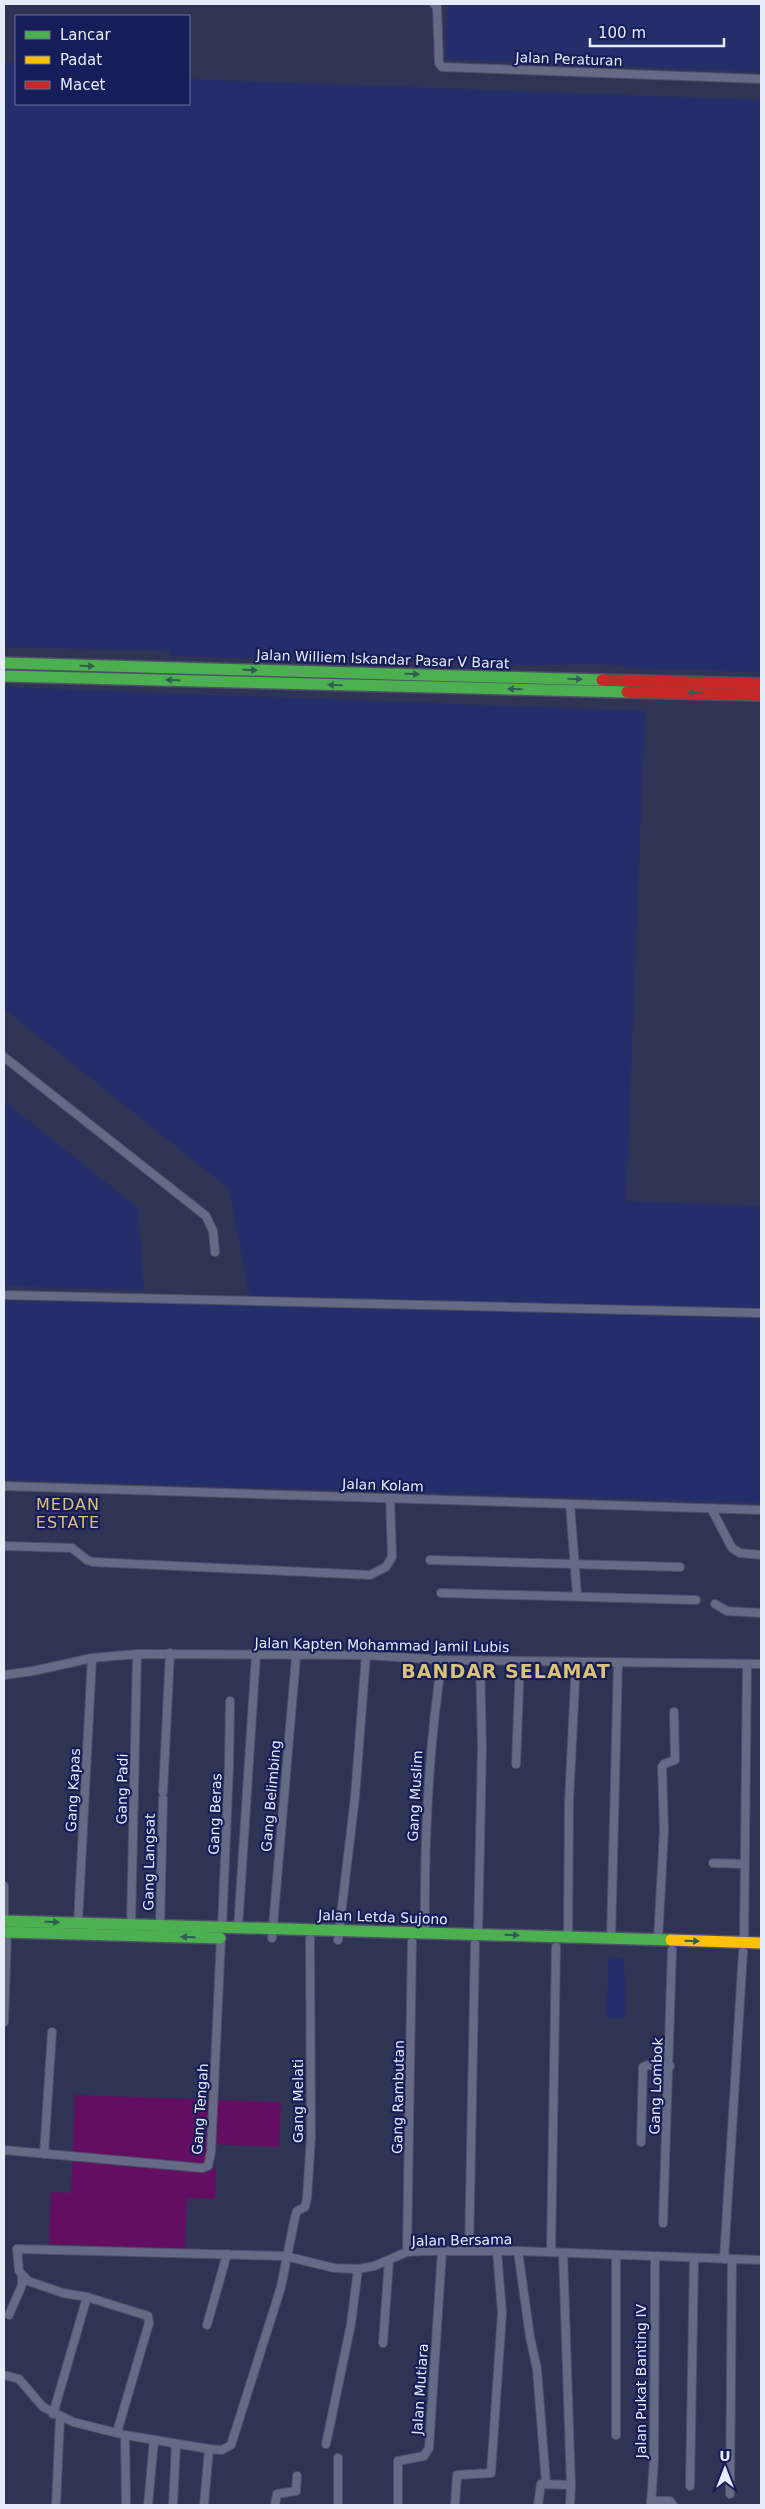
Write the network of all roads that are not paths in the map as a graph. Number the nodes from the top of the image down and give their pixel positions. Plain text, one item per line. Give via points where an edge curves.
1 (434, 4) edge
2 (761, 79) edge
3 (4, 663) edge
4 (64, 665) junction
5 (283, 671) junction
6 (365, 673) junction
7 (4, 676) edge
8 (64, 678) junction
9 (283, 683) junction
10 (761, 684) edge
11 (365, 685) junction
12 (721, 688) junction
13 (761, 695) edge
14 (4, 1056) edge
15 (214, 1252) dead end
16 (4, 1295) edge
17 (761, 1313) edge
18 (4, 1486) edge
19 (390, 1498) junction
20 (570, 1504) junction
21 (711, 1508) junction
22 (761, 1510) edge
23 (4, 1546) edge
24 (761, 1555) edge
25 (430, 1560) dead end
26 (576, 1564) junction
27 (680, 1567) dead end
28 (441, 1593) dead end
29 (577, 1595) junction
30 (696, 1600) dead end
31 (716, 1604) dead end
32 (761, 1613) edge
33 (170, 1653) junction
34 (137, 1654) junction
35 (256, 1655) junction
36 (366, 1655) junction
37 (296, 1656) junction
38 (92, 1658) junction
39 (442, 1660) junction
40 (480, 1660) junction
41 (520, 1661) junction
42 (576, 1662) junction
43 (618, 1663) junction
44 (747, 1664) junction
45 (761, 1664) edge
46 (4, 1675) edge
47 (230, 1701) dead end
48 (674, 1712) dead end
49 (516, 1764) dead end
50 (713, 1863) dead end
51 (745, 1864) junction
52 (4, 1886) edge
53 (78, 1923) junction
54 (130, 1924) junction
55 (160, 1925) junction
56 (5, 1927) edge
57 (238, 1928) junction
58 (221, 1933) junction
59 (272, 1933) junction
60 (425, 1933) junction
61 (338, 1936) junction
62 (568, 1937) junction
63 (611, 1938) junction
64 (310, 1939) junction
65 (476, 1939) junction
66 (658, 1940) junction
67 (412, 1942) junction
68 (761, 1943) edge
69 (556, 1947) junction
70 (743, 1948) junction
71 (672, 1950) junction
72 (761, 1953) edge
73 (4, 2022) edge
74 (52, 2032) dead end
75 (670, 2066) junction
76 (641, 2142) dead end
77 (4, 2150) edge
78 (44, 2154) junction
79 (663, 2223) dead end
80 (442, 2251) junction
81 (469, 2251) junction
82 (518, 2251) junction
83 (407, 2252) junction
84 (497, 2252) junction
85 (551, 2252) junction
86 (563, 2253) junction
87 (227, 2254) junction
88 (287, 2256) junction
89 (616, 2256) junction
90 (655, 2257) junction
91 (694, 2258) junction
92 (728, 2259) junction
93 (761, 2260) edge
94 (389, 2261) junction
95 (358, 2269) junction
96 (22, 2276) junction
97 (87, 2297) junction
98 (9, 2315) dead end
99 (207, 2325) dead end
100 (383, 2343) dead end
101 (4, 2375) edge
102 (57, 2416) junction
103 (116, 2432) junction
104 (616, 2434) dead end
105 (126, 2435) junction
106 (154, 2440) junction
107 (176, 2444) junction
108 (326, 2444) dead end
109 (209, 2450) junction
110 (338, 2458) dead end
111 (297, 2476) dead end
112 (546, 2483) junction
113 (571, 2484) junction
114 (690, 2486) dead end
115 (730, 2494) dead end
116 (651, 2503) edge
117 (56, 2505) edge
118 (126, 2505) edge
119 (148, 2505) edge
120 (173, 2505) edge
121 (204, 2505) edge
122 (275, 2505) edge
123 (338, 2505) edge
124 (398, 2505) edge
125 (455, 2505) edge
126 (538, 2505) edge
127 (570, 2505) edge
128 (673, 2505) edge

1 - 2 street, Jalan Peraturan via 437,7 442,67
3 - 4 main road, Jalan Williem Iskandar Pasar V Barat
4 -> 5 main road, Jalan Williem Iskandar Pasar V Barat
4 - 8 main road
5 - 6 main road, Jalan Williem Iskandar Pasar V Barat
5 - 9 main road
6 - 11 main road
6 -> 12 main road, Jalan Williem Iskandar Pasar V Barat
7 - 8 main road, Jalan Williem Iskandar Pasar V Barat
9 -> 8 main road, Jalan Williem Iskandar Pasar V Barat
11 -> 9 main road, Jalan Williem Iskandar Pasar V Barat
10 - 12 main road, Jalan Williem Iskandar Pasar V Barat
12 -> 11 main road, Jalan Williem Iskandar Pasar V Barat
12 - 13 main road, Jalan Williem Iskandar Pasar V Barat
14 - 15 street via 206,1216 213,1231
16 - 17 street
18 - 19 street, Jalan Kolam
19 - 20 street, Jalan Kolam
19 - 23 street via 392,1557 386,1567 370,1575 93,1562 72,1548
20 - 21 street, Jalan Kolam
20 - 26 street
21 - 22 street, Jalan Kolam
21 - 24 street via 732,1548 740,1553
25 - 26 street
26 - 27 street
26 - 29 street
28 - 29 street
29 - 30 street
31 - 32 street via 727,1611
33 - 34 street, Jalan Kapten Mohammad Jamil Lubis
33 - 35 street, Jalan Kapten Mohammad Jamil Lubis
33 - 55 street, Gang Langsat
34 - 38 street, Jalan Kapten Mohammad Jamil Lubis
34 - 54 street, Gang Padi
35 - 37 street, Jalan Kapten Mohammad Jamil Lubis
35 - 57 street
36 - 37 street, Jalan Kapten Mohammad Jamil Lubis
36 - 39 street, Jalan Kapten Mohammad Jamil Lubis
36 - 61 street via 355,1797
37 - 59 street, Gang Belimbing
38 - 46 street, Jalan Kapten Mohammad Jamil Lubis
38 - 53 street, Gang Kapas
39 - 40 street, Jalan Kapten Mohammad Jamil Lubis
39 - 60 street, Gang Muslim via 428,1778
40 - 41 street, Jalan Kapten Mohammad Jamil Lubis
40 - 65 street via 482,1747
41 - 42 street, Jalan Kapten Mohammad Jamil Lubis
41 - 49 street
42 - 43 street, Jalan Kapten Mohammad Jamil Lubis
42 - 62 street via 569,1802
43 - 44 street, Jalan Kapten Mohammad Jamil Lubis
43 - 63 street
44 - 45 street, Jalan Kapten Mohammad Jamil Lubis
44 - 51 street
47 - 58 street, Gang Beras
48 - 66 street via 675,1760 662,1767 664,1830
50 - 51 street
51 - 70 street
52 - 56 street
53 - 54 main road, Jalan Letda Sujono
56 -> 53 main road, Jalan Letda Sujono
54 - 55 main road, Jalan Letda Sujono
55 - 58 main road, Jalan Letda Sujono
58 -> 56 main road, Jalan Letda Sujono
56 - 73 street
57 - 58 main road, Jalan Letda Sujono
57 - 59 main road, Jalan Letda Sujono
58 - 59 main road, Jalan Letda Sujono
58 - 78 street, Gang Tengah via 208,2166
59 - 61 main road, Jalan Letda Sujono
59 - 64 main road, Jalan Letda Sujono
60 - 61 main road, Jalan Letda Sujono
60 - 65 main road, Jalan Letda Sujono
61 - 64 main road, Jalan Letda Sujono
61 - 67 main road, Jalan Letda Sujono
62 - 63 main road, Jalan Letda Sujono
65 -> 62 main road, Jalan Letda Sujono
63 - 66 main road, Jalan Letda Sujono
64 - 88 street, Gang Melati via 311,2137 307,2198 305,2206 294,2217
65 - 67 main road, Jalan Letda Sujono
65 - 69 main road, Jalan Letda Sujono
65 - 81 street
66 -> 70 main road, Jalan Letda Sujono
67 - 83 street, Gang Rambutan
68 - 70 main road, Jalan Letda Sujono
69 - 71 main road, Jalan Letda Sujono
69 - 85 street
70 - 71 main road, Jalan Letda Sujono
70 - 72 main road, Jalan Letda Sujono
70 - 92 street
71 - 75 street, Gang Lombok
74 - 78 street
75 - 76 street via 644,2067
75 - 79 street, Gang Lombok
77 - 78 street, Gang Tengah
80 - 81 street, Jalan Bersama
80 - 83 street, Jalan Bersama
80 - 124 street, Jalan Mutiara via 429,2448 424,2456 398,2461
81 - 84 street, Jalan Bersama
82 - 84 street, Jalan Bersama
82 - 85 street, Jalan Bersama
82 - 112 street via 537,2369
83 - 94 street, Jalan Bersama
84 - 125 street via 502,2314 491,2473 457,2475
85 - 86 street, Jalan Bersama
86 - 89 street, Jalan Bersama
86 - 113 street
87 - 88 street, Jalan Bersama
87 - 96 street, Jalan Bersama via 17,2249
87 - 99 street
88 - 95 street, Jalan Bersama via 334,2268
88 - 109 street, Gang Melati via 273,2314 234,2438 228,2448
89 - 90 street, Jalan Bersama
89 - 104 street
90 - 91 street, Jalan Bersama
90 - 116 street, Jalan Pukat Banting IV
91 - 92 street, Jalan Bersama
91 - 114 street
92 - 93 street, Jalan Bersama
92 - 115 street
94 - 95 street, Jalan Bersama
94 - 100 street
95 - 108 street via 352,2324
96 - 97 street via 43,2287
96 - 98 street via 22,2284
97 - 102 street
97 - 103 street via 145,2315 149,2320
101 - 102 street via 19,2379 34,2399
102 - 103 street
102 - 117 street
103 - 105 street
105 - 106 street
105 - 118 street
106 - 107 street
106 - 119 street
107 - 109 street
107 - 120 street
109 - 121 street
110 - 123 street
111 - 122 street via 296,2491 277,2494
112 - 113 street
112 - 126 street via 540,2486
113 - 127 street
116 - 128 street via 670,2501

